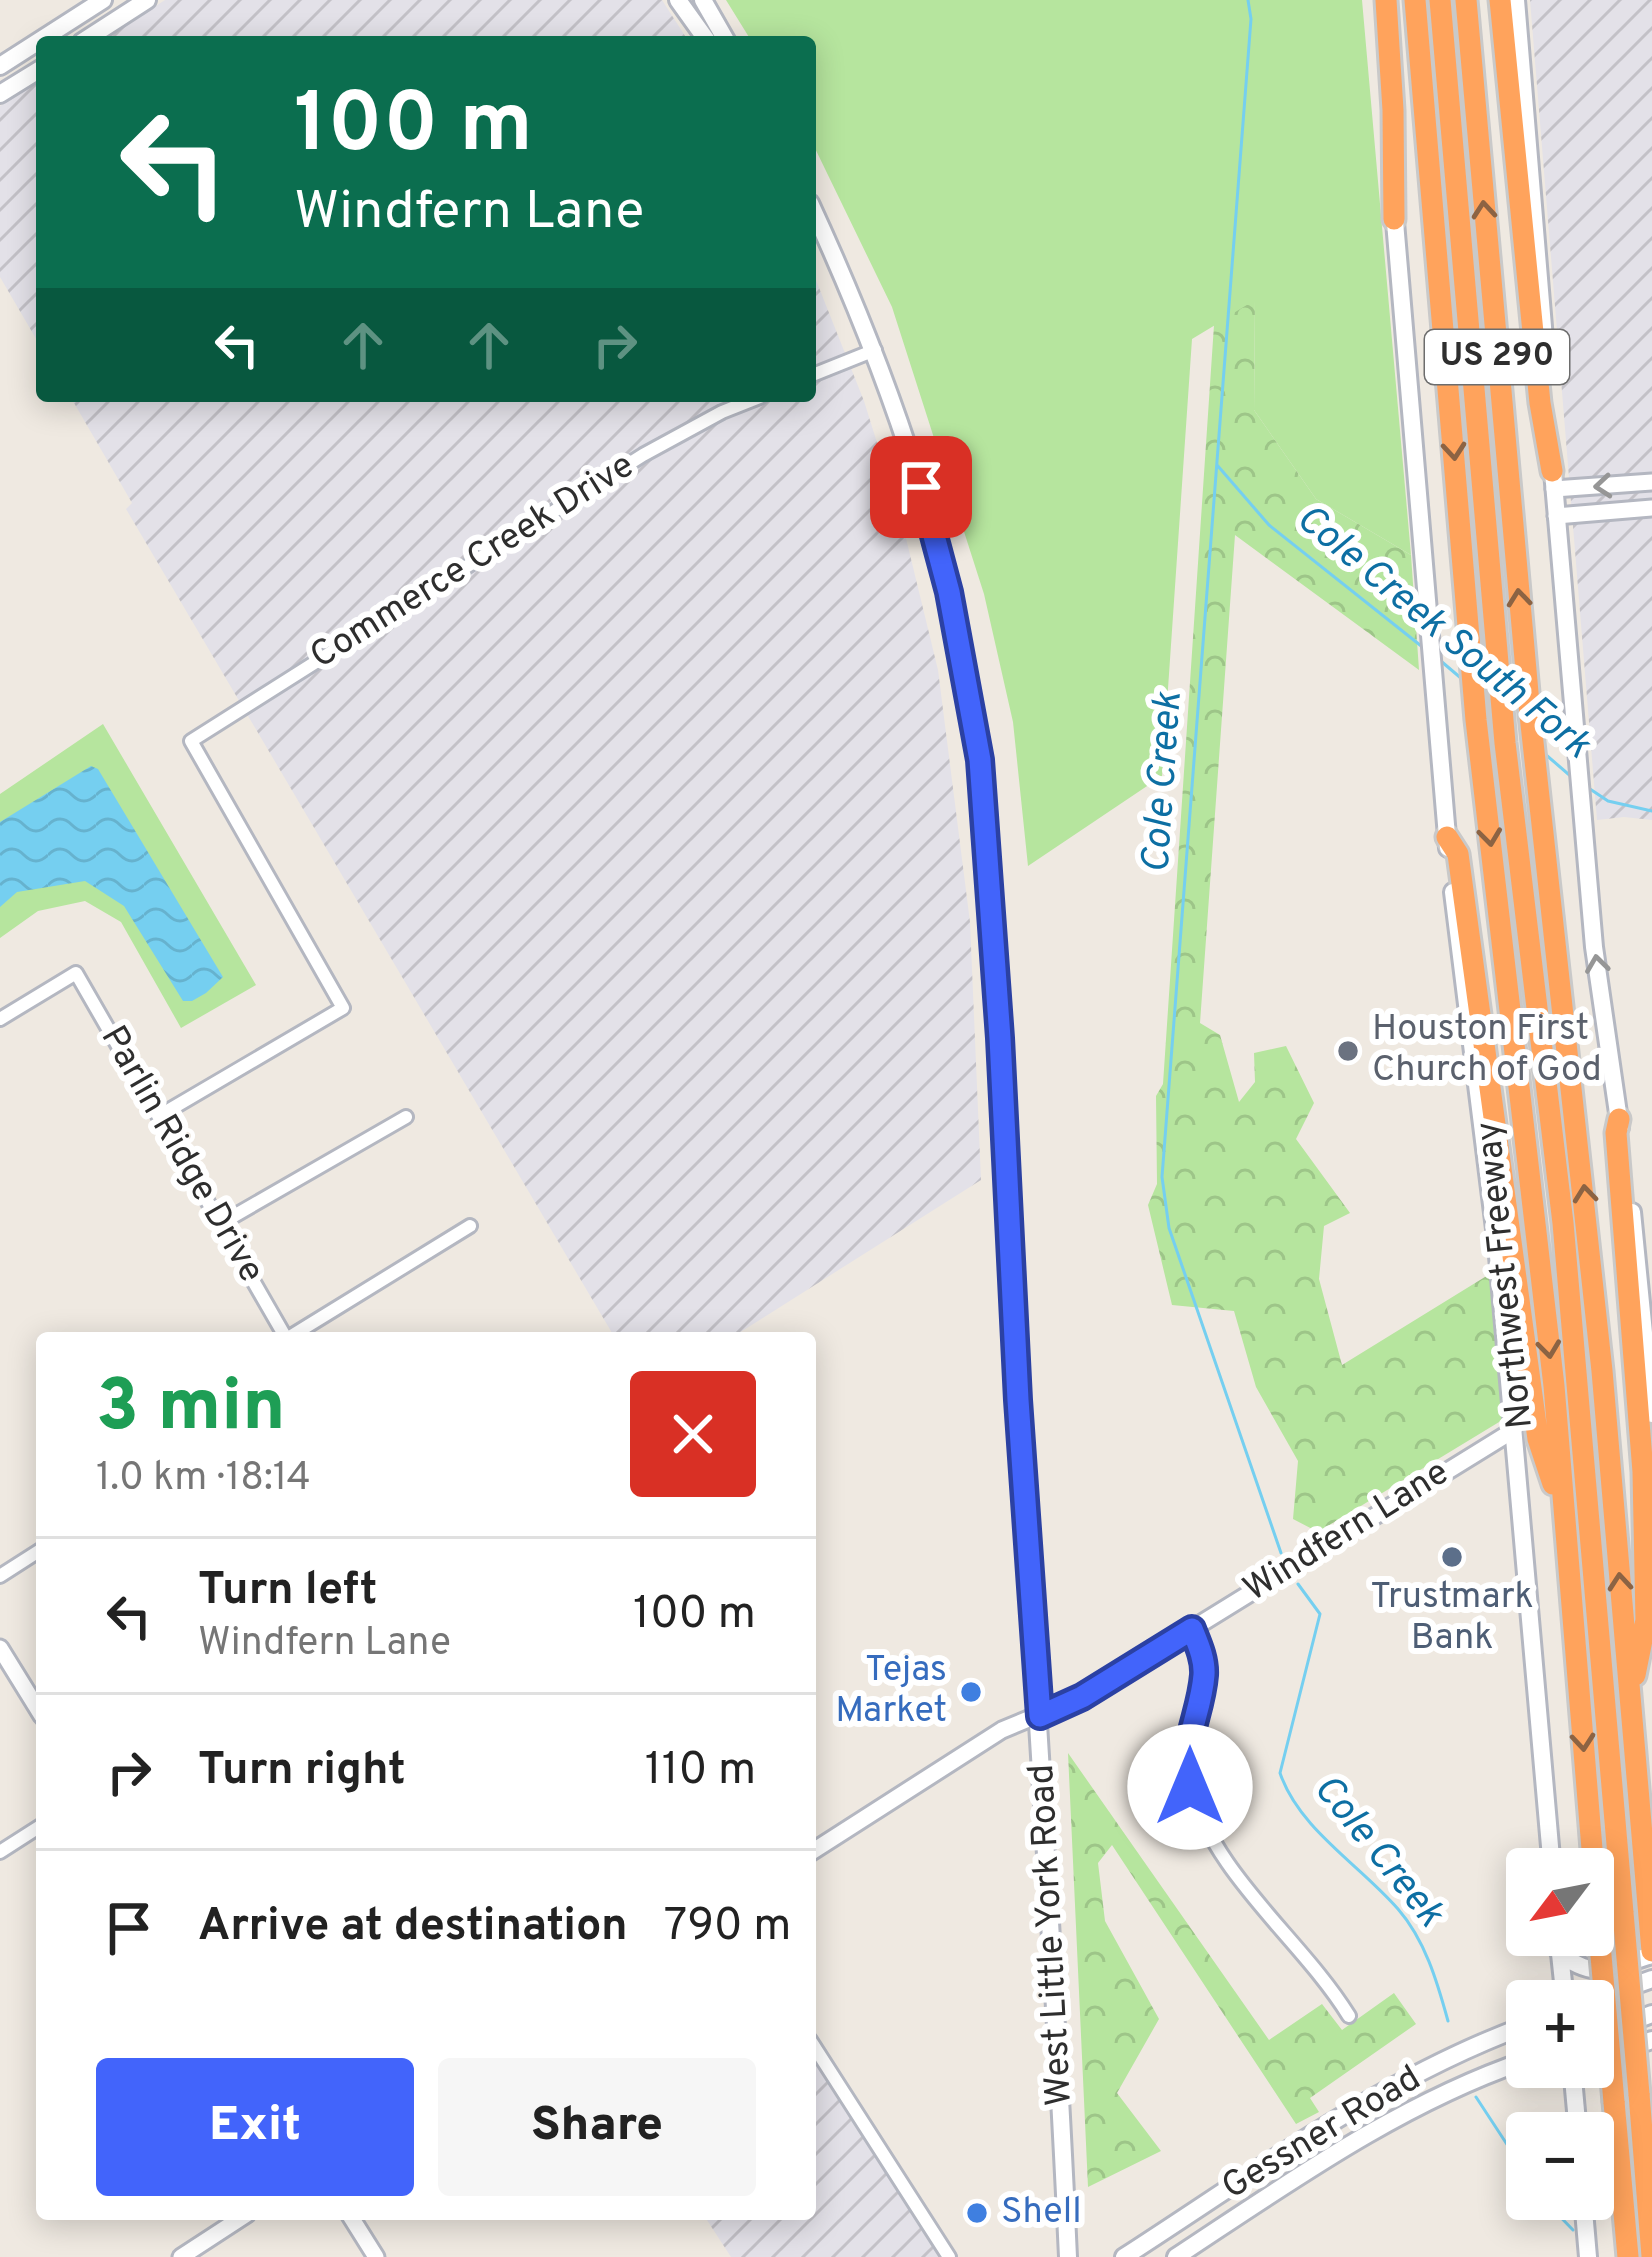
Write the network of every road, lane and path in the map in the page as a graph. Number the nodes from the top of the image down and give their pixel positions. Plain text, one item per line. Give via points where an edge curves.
1 (103, 0) edge
2 (147, 0) edge
3 (678, 0) edge
4 (703, 0) edge
5 (1376, 0) edge
6 (1386, 0) edge
7 (1415, 0) edge
8 (1440, 0) edge
9 (1466, 0) edge
10 (1501, 0) edge
11 (1516, 0) edge
12 (58, 36) edge
13 (91, 36) edge
14 (704, 36) edge
15 (724, 36) edge
16 (36, 48) edge
17 (0, 66) edge
18 (36, 72) edge
19 (0, 94) edge
20 (816, 217) edge
21 (1394, 219) junction
22 (875, 350) junction
23 (816, 374) edge
24 (747, 402) edge
25 (1553, 480) junction
26 (1652, 482) edge
27 (1652, 508) edge
28 (1556, 516) junction
29 (1447, 837) junction
30 (0, 1019) edge
31 (159, 1116) junction
32 (406, 1117) dead end
33 (1619, 1120) junction
34 (220, 1223) junction
35 (470, 1226) dead end
36 (284, 1332) edge
37 (297, 1332) edge
38 (1649, 1341) edge
39 (1652, 1414) edge
40 (1514, 1430) junction
41 (1563, 1513) junction
42 (36, 1553) edge
43 (0, 1576) edge
44 (1192, 1629) junction
45 (0, 1648) edge
46 (1630, 1699) junction
47 (36, 1705) edge
48 (1040, 1716) junction
49 (36, 1830) edge
50 (1550, 1848) edge
51 (816, 1849) edge
52 (0, 1852) edge
53 (1652, 1953) edge
54 (1568, 1956) edge
55 (1652, 1979) edge
56 (1614, 1993) edge
57 (1652, 2014) edge
58 (1349, 2017) dead end
59 (1614, 2028) edge
60 (1506, 2034) edge
61 (1652, 2040) edge
62 (816, 2049) edge
63 (1614, 2053) edge
64 (1506, 2069) edge
65 (1574, 2088) edge
66 (1580, 2088) edge
67 (1575, 2102) junction
68 (1355, 2112) junction
69 (1576, 2112) edge
70 (1370, 2134) junction
71 (1232, 2188) junction
72 (1247, 2211) junction
73 (238, 2220) edge
74 (353, 2220) edge
75 (1585, 2220) edge
76 (1067, 2236) junction
77 (1652, 2256) edge
78 (181, 2257) edge
79 (376, 2257) edge
80 (950, 2257) edge
81 (1068, 2257) edge
82 (1087, 2257) edge
83 (1124, 2257) edge
84 (1176, 2257) edge
85 (1588, 2257) edge
86 (1628, 2257) edge

1 - 12 main road
2 - 13 main road
3 - 14 main road
4 - 15 main road
5 - 21 main road
6 - 21 highway
7 -> 41 highway, Northwest Freeway / US 290 via 1476,720
8 - 77 highway, bridge via 1504,743 1563,1223
46 -> 9 highway, US 290
10 - 25 highway
11 - 25 main road
16 - 17 main road
18 - 19 main road
20 - 22 main road, West Little York Road
21 - 29 main road
22 - 23 street
22 - 48 main road, West Little York Road via 949,592 980,760
24 - 31 street, Commerce Creek Drive via 643,455 191,741 343,1008
26 -> 25 street
25 - 28 main road
27 - 28 street
33 -> 28 main road via 1594,947
29 - 40 main road
29 - 41 highway via 1458,854 1538,1438
30 - 31 street, Parlin Ridge Drive via 76,973
31 - 34 street, Parlin Ridge Drive
32 - 34 street
33 - 38 main road
33 - 46 highway via 1646,1598
34 - 36 street, Parlin Ridge Drive
35 - 37 street
38 - 39 main road
40 - 44 street, Windfern Lane
40 - 50 main road
41 -> 86 highway, Northwest Freeway / US 290, bridge
42 - 43 street
44 - 48 street, Windfern Lane
44 - 58 street via 1204,1677 1186,1762 1199,1812 1235,1872
45 - 47 street
46 - 53 highway, US 290
48 - 51 street, Windfern Lane via 1001,1730
48 - 76 main road, West Little York Road
49 - 52 street
53 - 54 main road via 1594,1971
55 - 56 main road
57 - 59 main road
60 - 68 main road, Gessner Road
61 - 63 main road
62 - 80 street
64 - 70 main road, Gessner Road
65 - 67 main road
66 - 67 main road
67 - 69 main road
68 - 70 main road
68 - 71 main road, Gessner Road
70 - 72 main road, Gessner Road
71 - 72 main road
71 - 83 main road, Gessner Road
72 - 84 main road, Gessner Road
73 - 78 street
74 - 79 street
75 - 85 main road
76 - 81 main road, West Little York Road
76 - 82 main road

